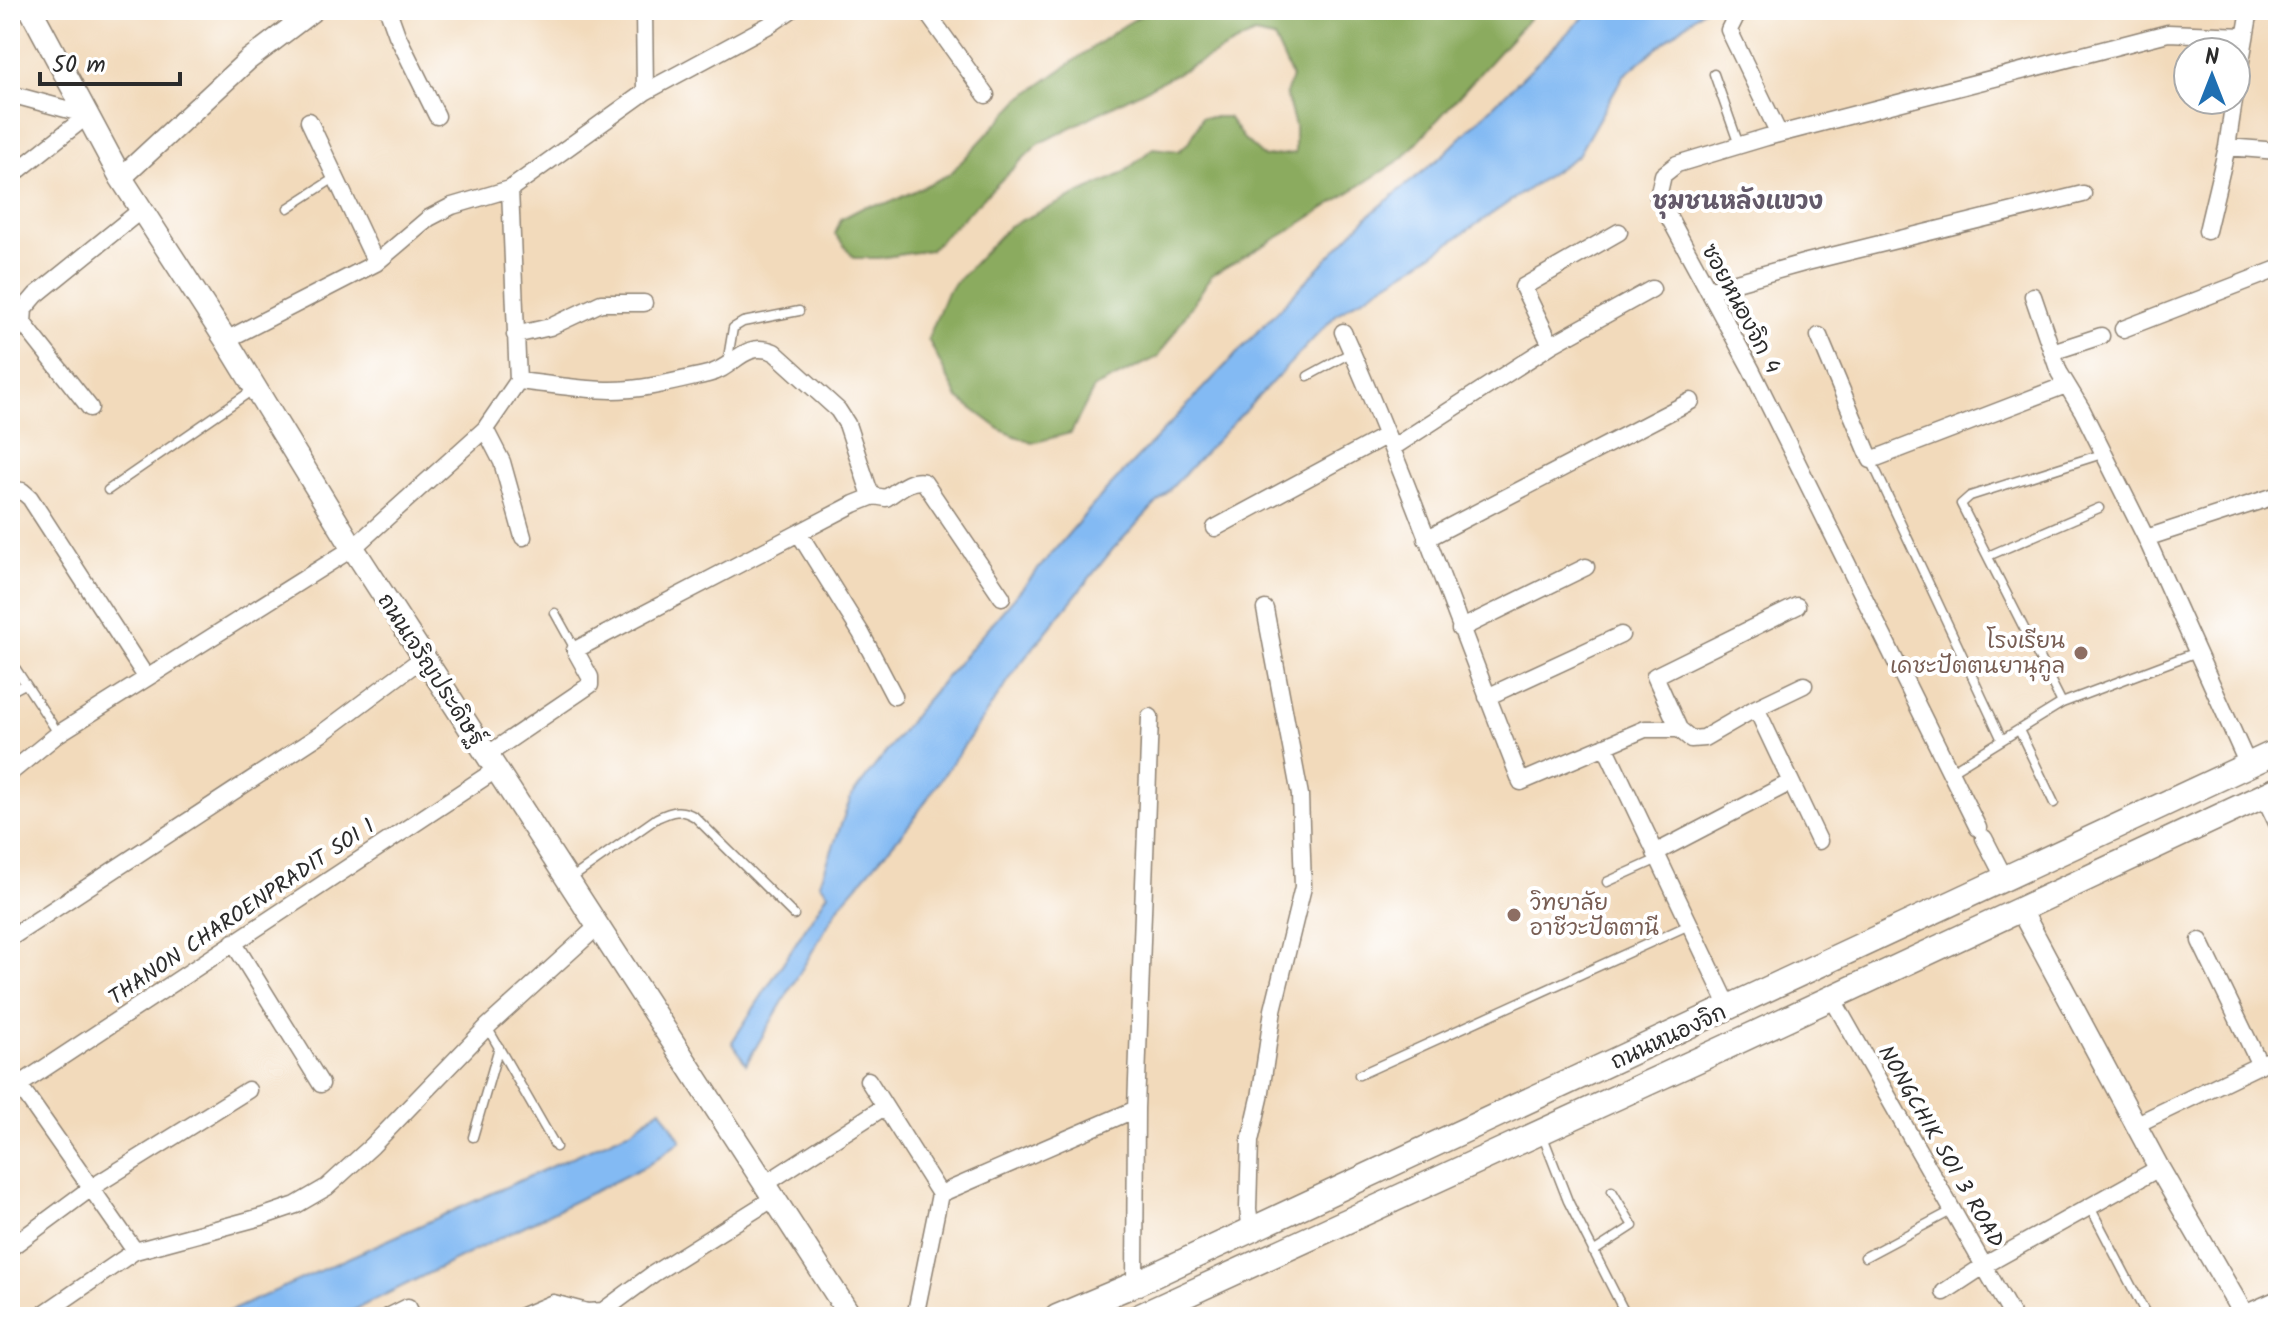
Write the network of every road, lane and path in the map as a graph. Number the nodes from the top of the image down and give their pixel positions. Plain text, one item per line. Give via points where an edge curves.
1 (31, 10) edge
2 (314, 10) edge
3 (388, 10) edge
4 (644, 10) edge
5 (791, 10) edge
6 (925, 10) edge
7 (1750, 10) edge
8 (2250, 10) edge
9 (2244, 36) joint
10 (1714, 74) dead end
11 (645, 92) junction
12 (10, 94) edge
13 (986, 95) dead end
14 (88, 115) junction
15 (437, 116) dead end
16 (2232, 116) edge
17 (309, 121) dead end
18 (1779, 134) junction
19 (1739, 145) junction
20 (2227, 147) junction
21 (2278, 151) edge
22 (10, 177) edge
23 (336, 177) junction
24 (121, 178) junction
25 (510, 189) junction
26 (2083, 194) dead end
27 (288, 208) dead end
28 (141, 210) junction
29 (2207, 231) dead end
30 (1619, 232) dead end
31 (376, 263) junction
32 (2275, 270) dead end
33 (1652, 289) dead end
34 (1708, 290) junction
35 (2033, 296) dead end
36 (644, 303) dead end
37 (799, 311) dead end
38 (2123, 329) dead end
39 (1343, 332) dead end
40 (515, 335) junction
41 (1819, 336) dead end
42 (2101, 336) dead end
43 (226, 340) junction
44 (1551, 345) junction
45 (1352, 352) junction
46 (2052, 352) junction
47 (727, 364) junction
48 (1308, 376) dead end
49 (518, 381) junction
50 (2066, 385) junction
51 (254, 388) junction
52 (1691, 401) dead end
53 (90, 408) dead end
54 (485, 429) junction
55 (1389, 442) junction
56 (2102, 454) junction
57 (1871, 460) junction
58 (10, 489) edge
59 (108, 490) dead end
60 (2278, 495) edge
61 (874, 496) junction
62 (2099, 508) dead end
63 (1215, 528) dead end
64 (800, 535) junction
65 (523, 537) dead end
66 (2146, 538) junction
67 (1426, 539) junction
68 (353, 548) junction
69 (1988, 556) junction
70 (1586, 567) dead end
71 (1002, 597) dead end
72 (1797, 606) dead end
73 (1265, 609) dead end
74 (555, 613) dead end
75 (1460, 629) junction
76 (1621, 635) dead end
77 (575, 650) junction
78 (2197, 652) junction
79 (424, 657) junction
80 (10, 660) edge
81 (146, 677) junction
82 (25, 684) junction
83 (1804, 685) dead end
84 (10, 692) edge
85 (894, 696) dead end
86 (1487, 697) junction
87 (2062, 703) junction
88 (1756, 708) junction
89 (1150, 717) dead end
90 (1679, 729) junction
91 (2019, 730) junction
92 (58, 734) junction
93 (2002, 740) junction
94 (1605, 746) junction
95 (2278, 751) edge
96 (492, 762) junction
97 (2248, 765) junction
98 (1950, 772) junction
99 (10, 773) edge
100 (1791, 782) junction
101 (2271, 793) edge
102 (2054, 803) dead end
103 (2278, 825) edge
104 (1819, 841) dead end
105 (1656, 856) junction
106 (2005, 879) junction
107 (569, 881) junction
108 (1607, 882) dead end
109 (2021, 910) junction
110 (794, 915) dead end
111 (1689, 925) junction
112 (598, 926) junction
113 (10, 938) edge
114 (2200, 941) dead end
115 (233, 942) junction
116 (1832, 998) junction
117 (1729, 1007) junction
118 (487, 1027) junction
119 (499, 1047) junction
120 (2278, 1056) edge
121 (1617, 1060) junction
122 (2260, 1065) junction
123 (1359, 1075) dead end
124 (868, 1080) dead end
125 (13, 1083) edge
126 (321, 1084) dead end
127 (248, 1090) dead end
128 (1628, 1093) junction
129 (884, 1107) junction
130 (1136, 1109) junction
131 (2137, 1124) junction
132 (1541, 1133) junction
133 (473, 1137) dead end
134 (556, 1147) dead end
135 (2159, 1168) junction
136 (91, 1188) junction
137 (770, 1191) junction
138 (1612, 1191) dead end
139 (940, 1194) junction
140 (2090, 1207) junction
141 (1953, 1210) junction
142 (1251, 1230) junction
143 (10, 1248) edge
144 (135, 1251) junction
145 (1593, 1252) junction
146 (1865, 1257) dead end
147 (1985, 1265) junction
148 (1135, 1284) junction
149 (1944, 1292) dead end
150 (2278, 1299) edge
151 (411, 1312) edge
152 (581, 1314) edge
153 (2147, 1316) edge
154 (2245, 1316) edge
155 (39, 1317) edge
156 (388, 1317) edge
157 (520, 1317) edge
158 (851, 1317) edge
159 (915, 1317) edge
160 (1057, 1317) edge
161 (1138, 1317) edge
162 (1627, 1317) edge
163 (2013, 1317) edge

1 - 14 main road, ถนนเจริญประดิษฐ์
2 - 24 street via 248,60
3 - 15 street
4 - 11 street
5 - 11 street
6 - 13 street
7 - 18 street via 1737,14 1729,30
8 - 9 street
9 - 18 street, ซอยหนองจิก 4 via 2168,33
10 - 19 lane
11 - 25 street
12 - 14 street
14 - 22 street
14 - 24 main road, ถนนเจริญประดิษฐ์
16 - 20 street
17 - 23 street
18 - 19 street, ซอยหนองจิก 4
19 - 34 street, ซอยหนองจิก 4 via 1677,164 1663,175 1658,197
20 - 21 street
20 - 29 street
23 - 27 lane
23 - 31 street
24 - 28 main road, ถนนเจริญประดิษฐ์
25 - 31 street via 429,218
25 - 40 street
26 - 34 street
28 - 43 main road, ถนนเจริญประดิษฐ์
28 - 53 street via 24,309 23,323
30 - 44 street via 1523,287
31 - 43 street
32 - 38 street
33 - 44 street
34 - 98 street, ซอยหนองจิก 4
35 - 46 street
36 - 40 street via 601,303 550,327
37 - 47 lane via 733,328
39 - 45 street
40 - 49 street
41 - 57 street
42 - 46 street
43 - 51 main road, ถนนเจริญประดิษฐ์
44 - 55 street
45 - 48 lane
45 - 55 street
46 - 50 street
47 - 49 street via 713,373 628,389
47 - 61 street via 750,350 774,352 838,410
49 - 54 street
50 - 56 street
50 - 57 street
51 - 59 lane
51 - 68 main road, ถนนเจริญประดิษฐ์
52 - 67 street
54 - 65 street via 502,462
54 - 68 street
55 - 63 street
55 - 67 street
56 - 66 street
56 - 69 lane via 1970,496 1961,504
57 - 93 lane
58 - 81 street via 30,498
60 - 66 street
61 - 64 street
61 - 71 street via 886,498 912,482 924,482
62 - 69 lane
64 - 77 street
64 - 85 street
66 - 78 street
67 - 75 street
68 - 79 main road, ถนนเจริญประดิษฐ์
68 - 81 street
69 - 87 lane
70 - 75 street
72 - 90 street via 1655,676
73 - 142 street via 1300,795 1303,887 1273,1010 1250,1141
74 - 77 lane
75 - 86 street
76 - 86 street
77 - 96 street, THANON CHAROENPRADIT SOI 1 via 590,685
78 - 87 lane
78 - 97 street
79 - 96 main road, ถนนเจริญประดิษฐ์
79 - 113 street via 321,734
80 - 82 lane
81 - 92 street
82 - 84 lane
82 - 92 lane
83 - 88 street
86 - 94 street via 1521,782
87 - 91 lane
88 - 90 street via 1704,738 1691,739
88 - 100 street
89 - 130 street
90 - 94 street via 1645,729
91 - 93 lane
91 - 102 lane
92 - 99 street
93 - 98 lane
94 - 105 street
95 - 97 main road, ถนนหนองจิก
96 - 107 main road, ถนนเจริญประดิษฐ์
96 - 115 street, THANON CHAROENPRADIT SOI 1
97 - 106 main road, ถนนหนองจิก
98 - 106 street, ซอยหนองจิก 4
100 - 104 street
100 - 105 street
101 - 103 street
101 - 109 main road, ถนนหนองจิก
105 - 108 lane
105 - 111 street
106 - 109 main road
106 - 117 main road, ถนนหนองจิก
107 - 110 lane via 657,818 685,811
107 - 112 main road, ถนนเจริญประดิษฐ์
109 - 116 main road, ถนนหนองจิก
109 - 131 street
111 - 117 street
111 - 123 lane
112 - 118 street
112 - 137 main road, ถนนเจริญประดิษฐ์
114 - 122 street
115 - 125 street, THANON CHAROENPRADIT SOI 1
115 - 126 street
116 - 128 main road, ถนนหนองจิก
116 - 141 street, NONGCHIK SOI 3 ROAD
117 - 121 main road, ถนนหนองจิก
118 - 119 lane
118 - 144 street via 327,1187 261,1217
119 - 133 lane
119 - 134 lane
120 - 122 street
121 - 128 main road
121 - 142 main road, ถนนหนองจิก
122 - 131 street
124 - 129 street
125 - 136 street
127 - 136 street
128 - 132 main road, ถนนหนองจิก
129 - 137 street
129 - 139 street
130 - 139 street
130 - 148 street
131 - 135 street
132 - 145 lane
132 - 161 main road, ถนนหนองจิก
135 - 140 street
135 - 154 street
136 - 143 street
136 - 144 street
137 - 152 street via 603,1311
137 - 158 main road, ถนนเจริญประดิษฐ์
138 - 145 lane via 1633,1226
139 - 159 street
140 - 147 street
140 - 153 lane
141 - 146 lane
141 - 147 street, NONGCHIK SOI 3 ROAD
142 - 148 main road, ถนนหนองจิก
144 - 155 street
145 - 162 lane
147 - 149 street
147 - 163 street, NONGCHIK SOI 3 ROAD
148 - 160 main road, ถนนหนองจิก
150 - 154 street
151 - 156 street
152 - 157 street via 553,1303

